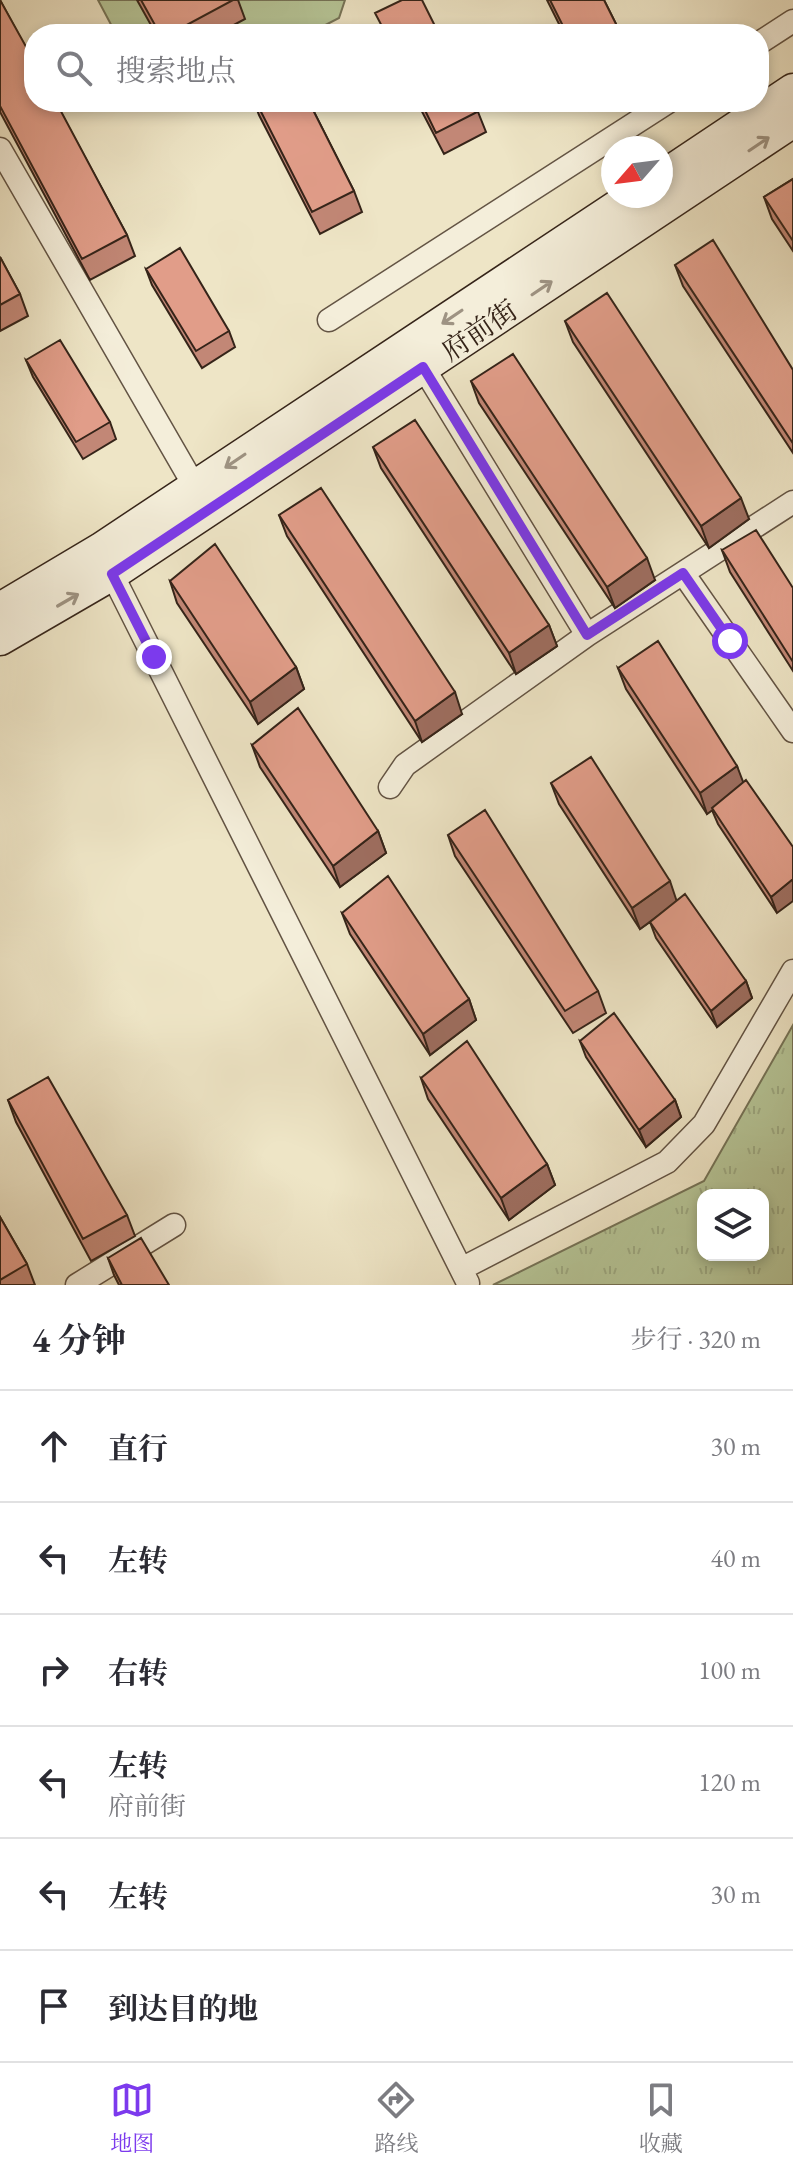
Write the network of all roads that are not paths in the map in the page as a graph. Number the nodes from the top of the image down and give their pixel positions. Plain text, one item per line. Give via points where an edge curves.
1 (793, 21) edge
2 (769, 37) edge
3 (793, 90) edge
4 (769, 106) edge
5 (652, 112) edge
6 (760, 112) edge
7 (793, 121) edge
8 (0, 149) edge
9 (673, 170) edge
10 (615, 208) edge
11 (329, 320) dead end
12 (423, 367) junction
13 (195, 487) junction
14 (793, 502) edge
15 (683, 573) junction
16 (112, 574) junction
17 (0, 609) edge
18 (587, 635) junction
19 (0, 639) edge
20 (793, 731) edge
21 (390, 787) dead end
22 (793, 971) edge
23 (174, 1225) dead end
24 (77, 1285) edge

1 - 2 street
3 - 4 street
5 - 11 street
6 - 9 street
12 -> 7 street, 府前街
8 - 13 street
10 -> 13 street, 府前街
12 - 16 street, 府前街
12 - 18 street
13 - 17 street, 府前街
14 - 15 street
15 - 18 street
15 - 20 street
19 -> 16 street, 府前街
16 - 22 street via 464,1276 667,1162 704,1124
18 - 21 street via 405,765
23 - 24 street

